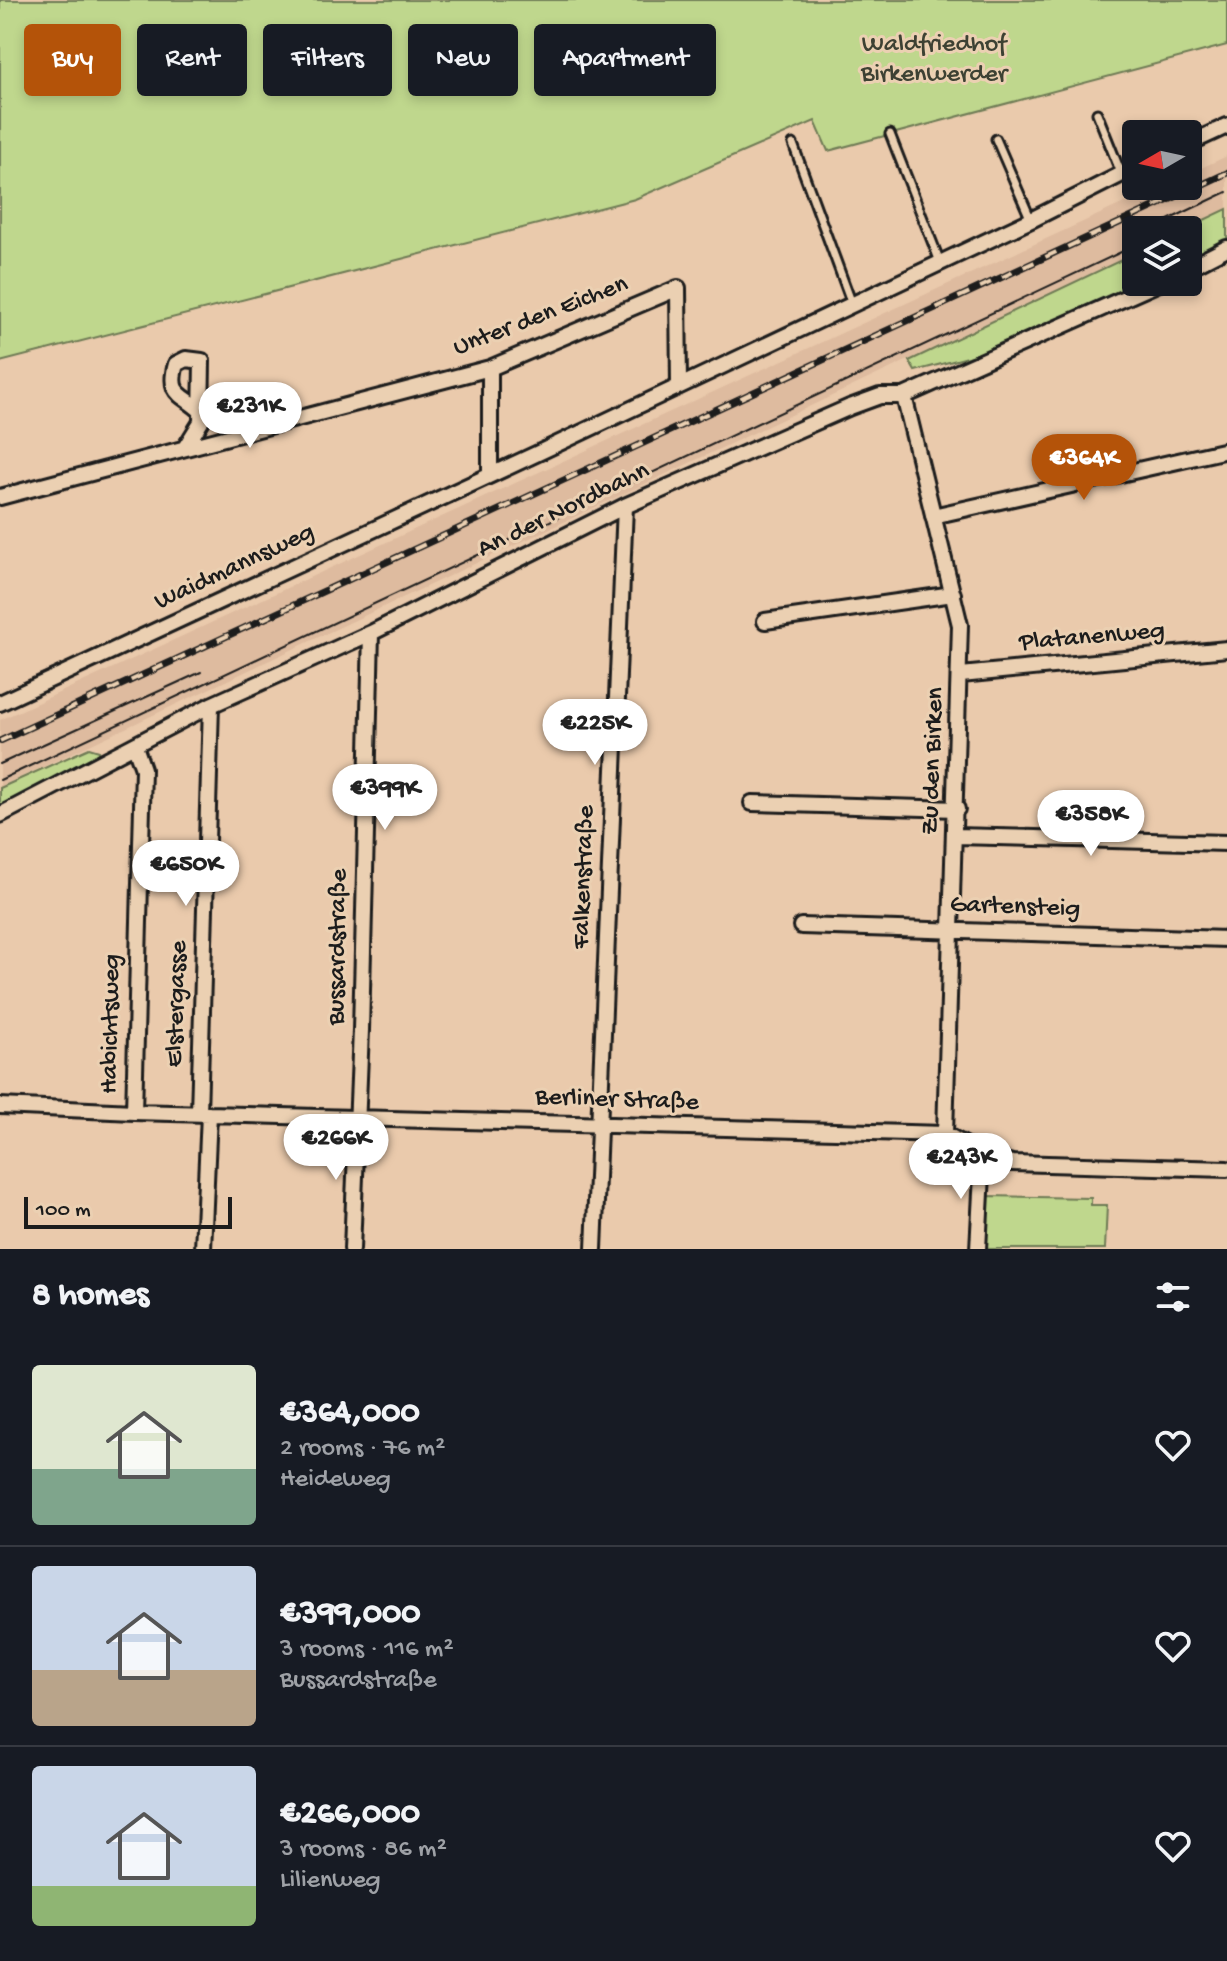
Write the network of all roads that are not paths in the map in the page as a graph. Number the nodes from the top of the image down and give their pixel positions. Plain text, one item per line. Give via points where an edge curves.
1 (1097, 113) dead end
2 (1227, 126) edge
3 (890, 134) dead end
4 (1202, 138) edge
5 (996, 139) dead end
6 (793, 144) dead end
7 (1121, 173) joint
8 (1031, 220) junction
9 (1227, 248) edge
10 (1202, 261) edge
11 (940, 262) junction
12 (1129, 296) edge
13 (852, 304) junction
14 (490, 368) junction
15 (679, 386) junction
16 (904, 396) junction
17 (201, 411) dead end
18 (186, 446) junction
19 (1227, 450) edge
20 (490, 475) junction
21 (0, 497) edge
22 (625, 506) junction
23 (933, 516) junction
24 (953, 594) junction
25 (765, 621) dead end
26 (371, 633) junction
27 (1227, 649) edge
28 (961, 675) junction
29 (0, 703) edge
30 (211, 705) junction
31 (135, 746) junction
32 (752, 803) dead end
33 (957, 809) junction
34 (0, 815) edge
35 (955, 836) junction
36 (1227, 843) edge
37 (801, 926) dead end
38 (952, 930) junction
39 (1227, 939) edge
40 (0, 1106) edge
41 (134, 1112) junction
42 (204, 1113) junction
43 (357, 1117) junction
44 (599, 1124) junction
45 (945, 1134) junction
46 (983, 1155) junction
47 (1227, 1169) edge
48 (203, 1249) edge
49 (352, 1249) edge
50 (594, 1249) edge
51 (978, 1249) edge

1 - 7 lane
2 - 4 street
3 - 11 lane
5 - 8 lane
6 - 13 lane
7 - 8 street, Waidmannsweg
8 - 11 street, Waidmannsweg
9 - 10 street
11 - 13 street, Waidmannsweg
12 - 16 street, An der Nordbahn
13 - 15 street, Waidmannsweg
14 - 15 street, Unter den Eichen via 678,288
14 - 18 street, Unter den Eichen
14 - 20 street
15 - 20 street, Waidmannsweg
16 - 22 street, An der Nordbahn via 880,396 850,407
16 - 23 street, Zu den Birken
17 - 18 street via 201,422
18 - 21 street, Unter den Eichen
19 - 23 street
20 - 29 street, Waidmannsweg
22 - 26 street, An der Nordbahn
22 - 44 street, Falkenstraße
23 - 24 street, Zu den Birken
24 - 25 street
24 - 28 street, Zu den Birken
26 - 30 street, An der Nordbahn
26 - 43 street, Bussardstraße
27 - 28 street, Platanenweg
28 - 33 street, Zu den Birken
30 - 31 street, An der Nordbahn
30 - 42 street, Elstergasse
31 - 34 street, An der Nordbahn
31 - 41 street, Habichtsweg via 143,769
32 - 33 street
33 - 35 street, Zu den Birken
35 - 36 street
35 - 38 street, Zu den Birken
37 - 38 street, Gartensteig
38 - 39 street, Gartensteig
38 - 45 street, Zu den Birken
40 - 41 street, Berliner Straße
41 - 42 street, Berliner Straße
42 - 43 street, Berliner Straße
42 - 48 street, Elstergasse
43 - 44 street, Berliner Straße
43 - 49 street, Bussardstraße
44 - 45 street, Berliner Straße
44 - 50 street, Falkenstraße
45 - 46 street, Berliner Straße
46 - 47 street, Berliner Straße via 1012,1163
46 - 51 street

